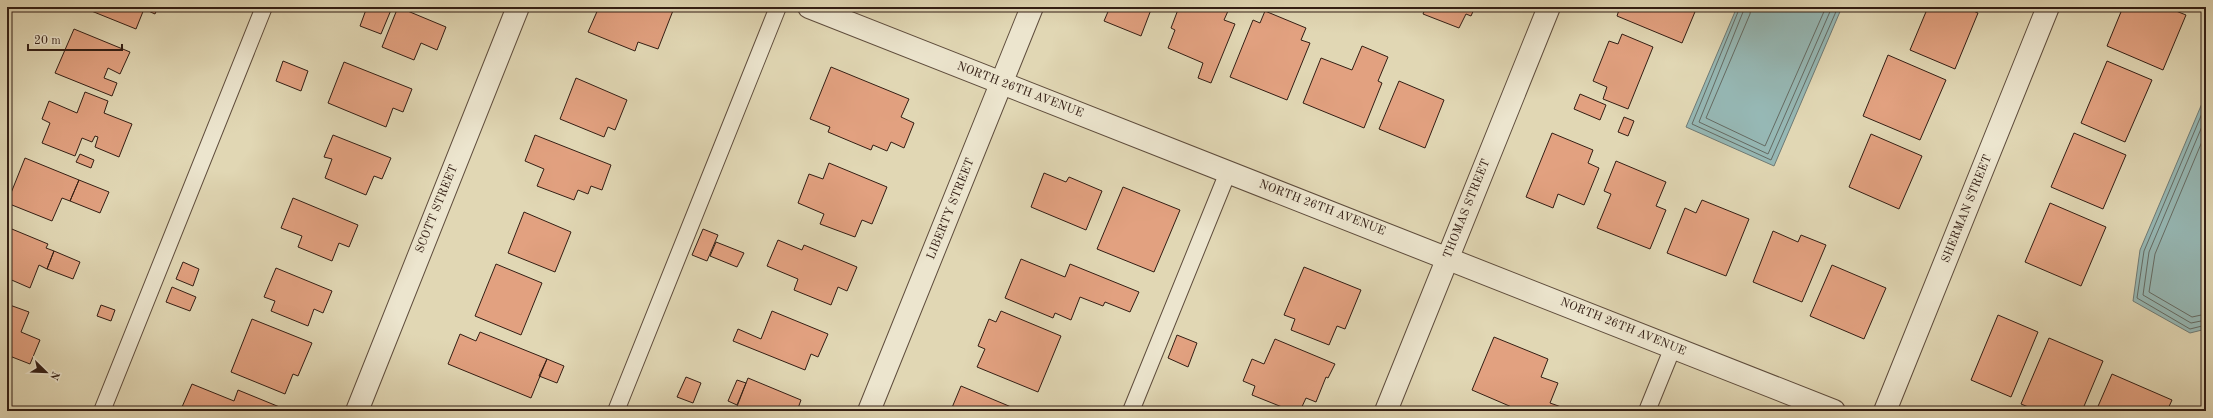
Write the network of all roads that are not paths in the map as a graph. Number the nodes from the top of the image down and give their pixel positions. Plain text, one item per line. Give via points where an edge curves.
1 (264, 7) edge
2 (518, 7) edge
3 (778, 7) edge
4 (809, 7) edge
5 (1032, 7) edge
6 (1549, 7) edge
7 (2048, 7) edge
8 (1001, 83) junction
9 (1228, 172) junction
10 (1448, 258) junction
11 (1673, 347) junction
12 (102, 411) edge
13 (357, 411) edge
14 (616, 411) edge
15 (869, 411) edge
16 (1131, 411) edge
17 (1386, 411) edge
18 (1647, 411) edge
19 (1834, 411) edge
20 (1886, 411) edge

1 - 12 lane
2 - 13 street, SCOTT STREET
3 - 14 lane
4 - 8 street, NORTH 26TH AVENUE
5 - 8 street, LIBERTY STREET
6 - 10 street, THOMAS STREET
7 - 20 street, SHERMAN STREET
8 - 9 street, NORTH 26TH AVENUE
8 - 15 street, LIBERTY STREET
9 - 10 street, NORTH 26TH AVENUE
9 - 16 lane
10 - 11 street, NORTH 26TH AVENUE
10 - 17 street, THOMAS STREET
11 - 18 lane
11 - 19 street, NORTH 26TH AVENUE

